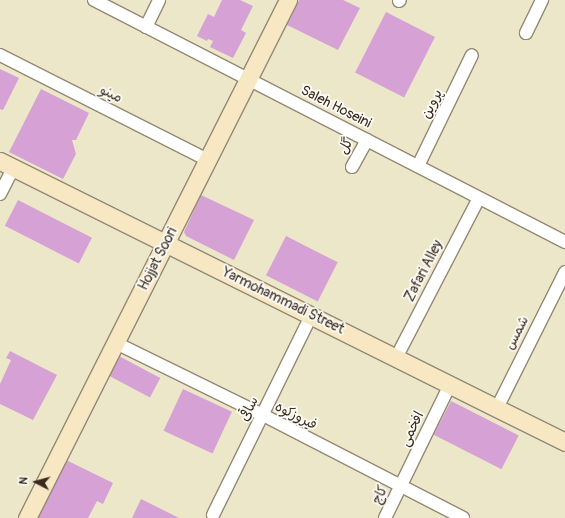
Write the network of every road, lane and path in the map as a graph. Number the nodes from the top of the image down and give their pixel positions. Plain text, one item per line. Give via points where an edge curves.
1 (94, 0) edge
2 (159, 0) edge
3 (288, 0) edge
4 (542, 0) edge
5 (146, 27) junction
6 (526, 33) dead end
7 (0, 55) edge
8 (472, 55) dead end
9 (248, 79) junction
10 (366, 140) junction
11 (208, 160) junction
12 (6, 164) edge
13 (418, 166) junction
14 (352, 167) dead end
15 (0, 194) edge
16 (479, 198) junction
17 (565, 242) edge
18 (166, 243) junction
19 (565, 272) edge
20 (311, 316) junction
21 (116, 343) junction
22 (396, 358) junction
23 (450, 385) junction
24 (497, 408) junction
25 (262, 415) junction
26 (565, 442) edge
27 (401, 486) junction
28 (213, 515) dead end
29 (27, 518) edge
30 (385, 518) edge
31 (463, 518) edge

1 - 5 street, Saleh Hoseini
2 - 5 street
3 - 9 street, Hojjat Soori
4 - 6 street
5 - 9 street, Saleh Hoseini
7 - 11 street, مینو
8 - 13 street, پروین
9 - 10 street, Saleh Hoseini
9 - 11 street, Hojjat Soori
10 - 13 street, Saleh Hoseini
10 - 14 street, گل
11 - 18 street, Hojjat Soori
12 - 15 street
12 - 18 street, Yarmohammadi Street
13 - 16 street, Saleh Hoseini
16 - 17 street, Saleh Hoseini
16 - 22 street, Zafari Alley
18 - 20 street, Yarmohammadi Street
18 - 21 street, Hojjat Soori
19 - 24 street, شمس
20 - 22 street, Yarmohammadi Street
20 - 25 street, ساقی
21 - 25 street, فیروزکوه
21 - 29 street, Hojjat Soori
22 - 23 street, Yarmohammadi Street
23 - 24 street, Yarmohammadi Street
23 - 27 street, افخمی
24 - 26 street, Yarmohammadi Street
25 - 27 street, فیروزکوه
25 - 28 street, ساقی
27 - 30 street, کاج
27 - 31 street, فیروزکوه

